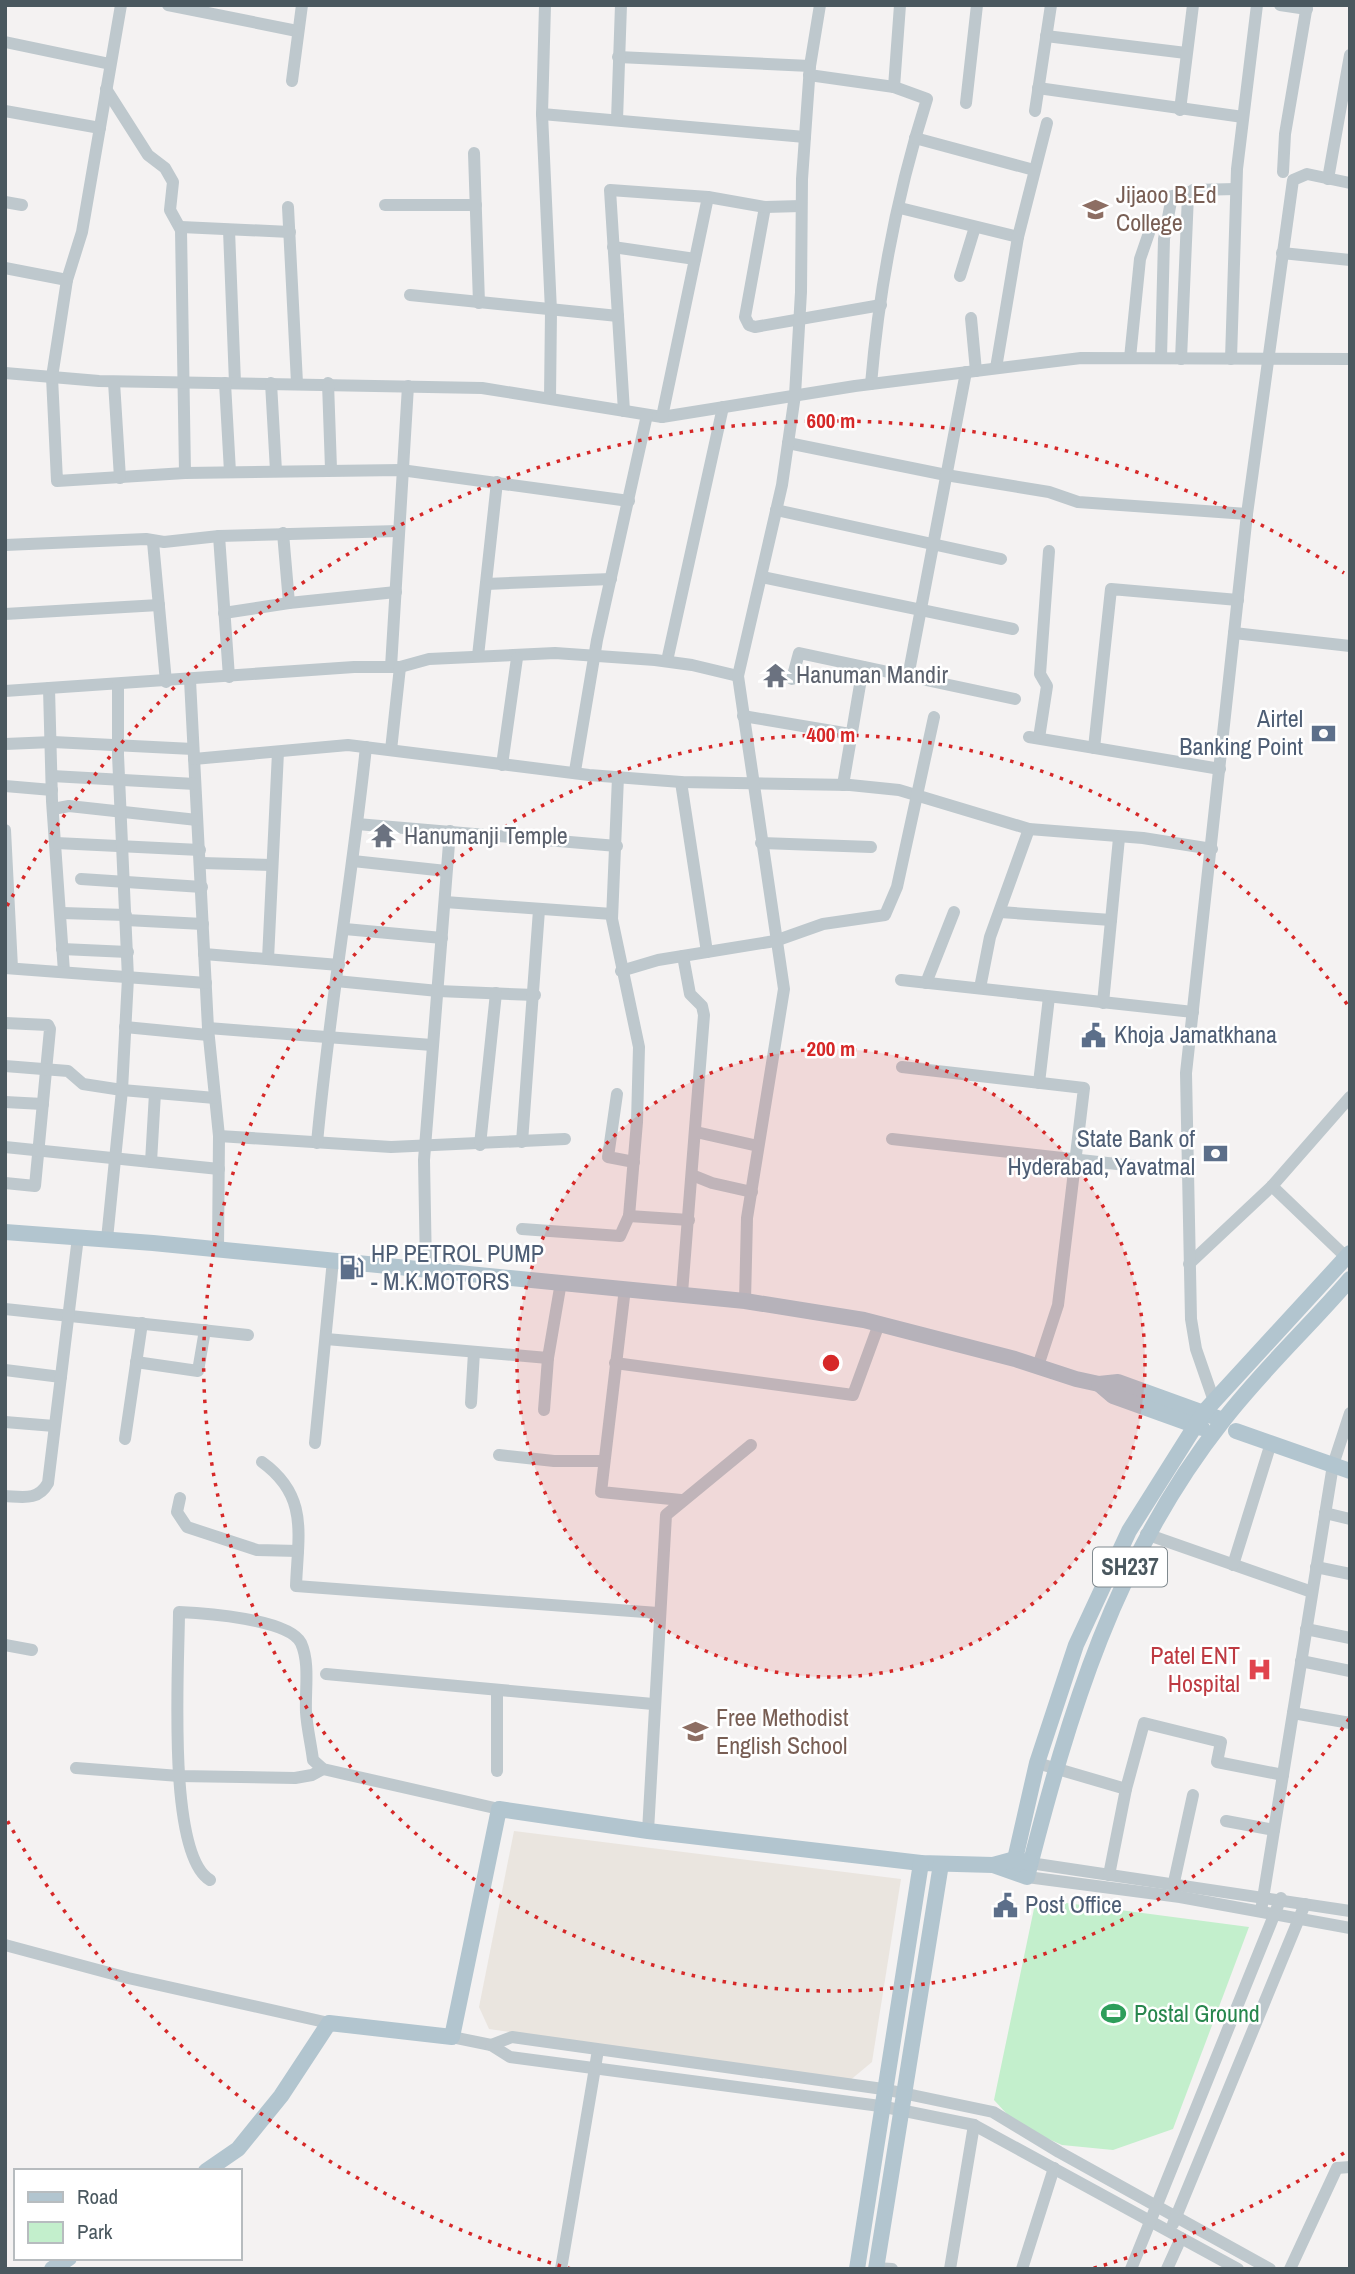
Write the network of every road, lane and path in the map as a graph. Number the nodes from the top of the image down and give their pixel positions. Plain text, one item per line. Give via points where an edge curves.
1 (121, 5) edge
2 (167, 5) edge
3 (243, 5) edge
4 (302, 5) edge
5 (545, 5) edge
6 (621, 5) edge
7 (820, 5) edge
8 (900, 5) edge
9 (977, 5) edge
10 (1051, 5) edge
11 (1193, 5) edge
12 (1257, 5) edge
13 (1280, 5) edge
14 (1307, 7) edge
15 (240, 20) junction
16 (297, 31) junction
17 (1046, 36) junction
18 (5, 42) edge
19 (1186, 53) junction
20 (1350, 55) edge
21 (618, 57) junction
22 (110, 64) junction
23 (810, 70) junction
24 (292, 81) dead end
25 (894, 87) junction
26 (1038, 88) junction
27 (106, 89) junction
28 (966, 103) dead end
29 (1180, 110) junction
30 (5, 111) edge
31 (1035, 111) dead end
32 (542, 114) junction
33 (1242, 117) junction
34 (617, 120) junction
35 (1048, 123) dead end
36 (100, 128) junction
37 (805, 137) junction
38 (915, 138) junction
39 (474, 153) dead end
40 (1034, 170) junction
41 (1283, 172) dead end
42 (1328, 179) junction
43 (1350, 183) edge
44 (1236, 189) junction
45 (1190, 192) junction
46 (708, 197) junction
47 (5, 202) edge
48 (22, 205) dead end
49 (385, 205) dead end
50 (476, 205) junction
51 (802, 206) junction
52 (288, 207) dead end
53 (765, 207) junction
54 (900, 208) junction
55 (1165, 225) junction
56 (181, 227) junction
57 (975, 227) junction
58 (229, 230) junction
59 (290, 232) junction
60 (1018, 237) junction
61 (614, 247) junction
62 (1282, 253) junction
63 (695, 259) junction
64 (1350, 260) edge
65 (5, 268) edge
66 (960, 276) dead end
67 (67, 280) junction
68 (410, 295) dead end
69 (479, 303) junction
70 (881, 305) junction
71 (551, 311) junction
72 (618, 316) junction
73 (799, 317) junction
74 (971, 318) dead end
75 (1130, 358) junction
76 (1161, 358) junction
77 (1181, 359) junction
78 (1231, 359) junction
79 (1267, 359) junction
80 (1350, 359) edge
81 (996, 369) junction
82 (971, 372) junction
83 (5, 373) edge
84 (52, 377) junction
85 (114, 382) junction
86 (182, 382) junction
87 (230, 383) junction
88 (271, 383) junction
89 (297, 383) junction
90 (328, 383) junction
91 (871, 384) junction
92 (408, 386) junction
93 (795, 395) junction
94 (550, 398) junction
95 (723, 407) junction
96 (624, 411) junction
97 (647, 415) junction
98 (662, 417) junction
99 (788, 443) junction
100 (331, 470) junction
101 (401, 470) junction
102 (276, 471) junction
103 (230, 472) junction
104 (185, 473) junction
105 (946, 475) junction
106 (120, 478) junction
107 (497, 482) junction
108 (629, 501) junction
109 (776, 510) junction
110 (1247, 514) junction
111 (398, 531) junction
112 (283, 533) junction
113 (219, 536) junction
114 (153, 542) junction
115 (933, 544) junction
116 (5, 545) edge
117 (1049, 551) dead end
118 (1001, 559) dead end
119 (762, 577) junction
120 (611, 579) junction
121 (486, 584) junction
122 (396, 592) junction
123 (1238, 600) junction
124 (289, 603) junction
125 (159, 605) junction
126 (921, 610) junction
127 (224, 613) junction
128 (5, 614) edge
129 (1013, 629) dead end
130 (1234, 633) junction
131 (1350, 646) edge
132 (595, 655) junction
133 (478, 656) junction
134 (517, 658) junction
135 (667, 661) junction
136 (396, 667) junction
137 (863, 667) junction
138 (738, 676) junction
139 (229, 677) junction
140 (908, 677) junction
141 (190, 680) junction
142 (792, 680) dead end
143 (166, 682) junction
144 (118, 685) junction
145 (49, 688) junction
146 (5, 691) edge
147 (1015, 699) dead end
148 (5, 700) edge
149 (743, 716) junction
150 (934, 717) dead end
151 (850, 734) junction
152 (53, 742) junction
153 (5, 744) edge
154 (118, 746) junction
155 (366, 747) junction
156 (1094, 748) junction
157 (391, 750) junction
158 (278, 752) junction
159 (193, 754) junction
160 (502, 765) junction
161 (1220, 769) junction
162 (575, 771) junction
163 (52, 776) junction
164 (618, 777) junction
165 (119, 780) junction
166 (681, 782) junction
167 (754, 782) junction
168 (195, 784) junction
169 (843, 785) junction
170 (5, 786) edge
171 (52, 790) junction
172 (916, 794) junction
173 (53, 809) junction
174 (120, 812) junction
175 (197, 820) junction
176 (358, 824) junction
177 (1029, 829) junction
178 (5, 830) edge
179 (450, 831) junction
180 (1119, 838) junction
181 (56, 843) junction
182 (761, 843) junction
183 (122, 846) junction
184 (617, 846) junction
185 (871, 847) dead end
186 (1212, 849) junction
187 (201, 857) junction
188 (353, 861) junction
189 (272, 865) junction
190 (446, 871) junction
191 (81, 879) dead end
192 (124, 882) junction
193 (202, 887) junction
194 (445, 902) junction
195 (539, 910) junction
196 (954, 912) dead end
197 (1000, 912) junction
198 (62, 914) junction
199 (612, 914) junction
200 (126, 917) junction
201 (1111, 920) junction
202 (203, 924) junction
203 (345, 929) junction
204 (442, 938) junction
205 (775, 941) junction
206 (62, 949) junction
207 (128, 952) junction
208 (707, 952) junction
209 (204, 954) junction
210 (683, 956) junction
211 (268, 959) junction
212 (339, 965) junction
213 (9, 968) edge
214 (621, 971) junction
215 (64, 972) junction
216 (128, 978) junction
217 (901, 980) dead end
218 (336, 981) junction
219 (206, 983) junction
220 (926, 983) junction
221 (981, 988) junction
222 (438, 991) junction
223 (496, 993) junction
224 (535, 995) junction
225 (1049, 997) junction
226 (1103, 1003) junction
227 (1193, 1012) junction
228 (5, 1023) edge
229 (125, 1027) junction
230 (208, 1032) junction
231 (327, 1035) junction
232 (432, 1045) junction
233 (5, 1066) edge
234 (902, 1067) dead end
235 (47, 1069) junction
236 (1039, 1083) junction
237 (122, 1090) junction
238 (155, 1093) junction
239 (617, 1094) dead end
240 (1350, 1097) edge
241 (215, 1098) junction
242 (5, 1102) edge
243 (43, 1104) junction
244 (696, 1132) junction
245 (219, 1136) junction
246 (565, 1139) dead end
247 (892, 1139) dead end
248 (522, 1142) junction
249 (317, 1143) junction
250 (480, 1145) junction
251 (758, 1146) junction
252 (5, 1147) edge
253 (425, 1147) junction
254 (38, 1151) junction
255 (115, 1159) junction
256 (634, 1161) junction
257 (1077, 1161) junction
258 (150, 1162) junction
259 (219, 1169) junction
260 (1188, 1172) junction
261 (692, 1175) junction
262 (5, 1183) edge
263 (1272, 1185) junction
264 (752, 1192) junction
265 (629, 1216) junction
266 (689, 1220) junction
267 (522, 1228) dead end
268 (5, 1232) edge
269 (78, 1237) junction
270 (107, 1239) junction
271 (218, 1249) junction
272 (1348, 1255) edge
273 (333, 1260) junction
274 (1189, 1264) junction
275 (426, 1269) junction
276 (561, 1282) junction
277 (625, 1288) junction
278 (1346, 1289) edge
279 (682, 1293) junction
280 (745, 1301) junction
281 (5, 1309) edge
282 (68, 1314) junction
283 (142, 1323) junction
284 (879, 1324) junction
285 (205, 1330) junction
286 (248, 1335) dead end
287 (326, 1339) junction
288 (474, 1352) junction
289 (548, 1359) junction
290 (136, 1362) junction
291 (615, 1363) junction
292 (1038, 1366) junction
293 (5, 1370) edge
294 (61, 1377) junction
295 (471, 1403) dead end
296 (544, 1410) dead end
297 (1204, 1413) junction
298 (1350, 1413) edge
299 (5, 1422) edge
300 (54, 1426) junction
301 (1224, 1428) junction
302 (125, 1439) dead end
303 (316, 1443) dead end
304 (1271, 1443) junction
305 (751, 1446) dead end
306 (499, 1455) dead end
307 (604, 1461) junction
308 (262, 1462) dead end
309 (1333, 1465) junction
310 (1350, 1471) edge
311 (5, 1496) edge
312 (180, 1498) dead end
313 (681, 1500) junction
314 (1325, 1513) junction
315 (1350, 1519) edge
316 (1146, 1534) junction
317 (298, 1551) junction
318 (1233, 1565) junction
319 (1316, 1567) junction
320 (1350, 1574) edge
321 (1312, 1592) junction
322 (658, 1613) junction
323 (1306, 1629) junction
324 (1350, 1638) edge
325 (5, 1645) edge
326 (32, 1650) dead end
327 (1301, 1661) junction
328 (1350, 1671) edge
329 (326, 1674) dead end
330 (497, 1690) junction
331 (653, 1704) junction
332 (1293, 1713) junction
333 (1350, 1723) edge
334 (1037, 1763) junction
335 (76, 1768) dead end
336 (323, 1769) junction
337 (1054, 1769) junction
338 (497, 1770) dead end
339 (1283, 1775) junction
340 (179, 1776) junction
341 (1126, 1789) junction
342 (1194, 1795) dead end
343 (499, 1809) junction
344 (1226, 1821) dead end
345 (1274, 1830) junction
346 (648, 1831) junction
347 (921, 1863) junction
348 (942, 1864) junction
349 (1021, 1868) junction
350 (1110, 1875) junction
351 (210, 1880) dead end
352 (1174, 1882) junction
353 (1263, 1896) junction
354 (1281, 1898) junction
355 (1305, 1904) junction
356 (1261, 1911) junction
357 (1350, 1911) edge
358 (1275, 1914) junction
359 (1300, 1919) junction
360 (1350, 1928) edge
361 (5, 1945) edge
362 (329, 2023) junction
363 (452, 2037) junction
364 (491, 2045) junction
365 (598, 2050) junction
366 (595, 2069) junction
367 (883, 2089) junction
368 (902, 2100) junction
369 (880, 2106) junction
370 (974, 2125) junction
371 (1350, 2167) edge
372 (1054, 2168) junction
373 (209, 2169) edge
374 (1158, 2207) junction
375 (1175, 2217) junction
376 (1152, 2222) junction
377 (1175, 2235) junction
378 (881, 2268) edge
379 (561, 2269) edge
380 (857, 2269) edge
381 (950, 2269) edge
382 (1023, 2269) edge
383 (1131, 2269) edge
384 (1167, 2269) edge
385 (1238, 2269) edge
386 (1270, 2269) edge
387 (1290, 2269) edge

1 - 22 street
2 - 15 street
3 - 15 street
4 - 16 street
5 - 32 street
6 - 21 street
7 - 23 street
8 - 25 street
9 - 28 street
10 - 17 street
11 - 19 street
12 - 33 street
13 - 14 street
14 - 41 street
15 - 16 street
16 - 24 street
17 - 19 street
17 - 26 street
18 - 22 street
19 - 29 street
20 - 42 street
21 - 23 street
21 - 34 street
22 - 27 street
23 - 25 street
23 - 37 street
25 - 38 street via 927,99
26 - 29 street
26 - 31 street
27 - 36 street
27 - 56 street via 148,155 173,182 170,210
29 - 33 street
30 - 36 street
32 - 34 street
32 - 71 street
33 - 44 street
34 - 37 street
35 - 40 street
36 - 67 street via 82,232
37 - 51 street
38 - 40 street
38 - 54 street
39 - 50 street
40 - 60 street
42 - 43 street
42 - 62 street via 1307,174 1293,180
44 - 45 street
44 - 78 street
45 - 55 street via 1171,196
45 - 77 street
46 - 53 street
46 - 61 street via 610,190
46 - 63 street
47 - 48 street
49 - 50 street
50 - 69 street
51 - 53 street
51 - 73 street
52 - 59 street
53 - 73 street via 746,322 755,327
54 - 57 street
54 - 70 street
55 - 75 street via 1151,227 1140,259
55 - 76 street
56 - 58 street
56 - 86 street
57 - 60 street
57 - 66 street
58 - 59 street
58 - 87 street
59 - 89 street
60 - 81 street
61 - 63 street
61 - 72 street
62 - 64 street
62 - 79 street
63 - 98 street
65 - 67 street
67 - 84 street
68 - 69 street
69 - 71 street
70 - 73 street
70 - 91 street
71 - 72 street
71 - 94 street
72 - 96 street
73 - 93 street
74 - 82 street
75 - 76 street
75 - 81 street via 1081,358
76 - 77 street
77 - 78 street
78 - 79 street
79 - 80 street
79 - 110 street
81 - 82 street
82 - 91 street
82 - 105 street
83 - 84 street
84 - 85 street
84 - 106 street via 57,481
85 - 86 street
85 - 106 street
86 - 87 street
86 - 104 street
87 - 88 street
87 - 103 street
88 - 89 street
88 - 102 street
89 - 90 street
90 - 92 street
90 - 100 street
91 - 93 street
92 - 94 street via 482,388
92 - 101 street
93 - 95 street
93 - 99 street
94 - 96 street
95 - 98 street
95 - 135 street
96 - 97 street
97 - 98 street
97 - 108 street
99 - 105 street
99 - 109 street
100 - 101 street
100 - 102 street
101 - 107 street
101 - 111 street
102 - 103 street
103 - 104 street
104 - 106 street
105 - 110 street via 1049,492 1078,502
105 - 115 street
107 - 108 street
107 - 121 street
108 - 120 street
109 - 115 street
109 - 119 street
110 - 123 street
111 - 112 street
111 - 122 street
112 - 113 street
112 - 124 street
113 - 114 street
113 - 127 street
114 - 116 street
114 - 125 street
115 - 118 street
115 - 126 street
117 - 156 street via 1040,674 1047,686 1034,738
119 - 126 street
119 - 138 street
120 - 121 street
120 - 132 street
121 - 133 street
122 - 124 street
122 - 136 street
123 - 130 street
123 - 156 street via 1111,589
124 - 127 street
125 - 128 street
125 - 143 street
126 - 129 street
126 - 140 street
127 - 139 street
130 - 131 street
130 - 161 street
132 - 134 street via 555,653
132 - 135 street
132 - 162 street
133 - 134 street
133 - 136 street via 429,659
134 - 160 street
135 - 138 street
136 - 139 street
136 - 157 street
137 - 140 street
137 - 142 street via 799,653
137 - 151 street
138 - 149 street
139 - 141 street
140 - 147 street
141 - 143 street
141 - 159 street
143 - 144 street
144 - 145 street
144 - 154 street
145 - 146 street
145 - 152 street
146 - 148 street
149 - 151 street
149 - 167 street
150 - 172 street
151 - 169 street
152 - 153 street
152 - 154 street
152 - 163 street
154 - 159 street
154 - 165 street
155 - 157 street
155 - 158 street
155 - 176 street
156 - 161 street
157 - 160 street
158 - 159 street
158 - 189 street
159 - 168 street
160 - 162 street
161 - 186 street
162 - 164 street
163 - 165 street
163 - 171 street
164 - 166 street
164 - 184 street
165 - 168 street
165 - 174 street
166 - 167 street
166 - 208 street
167 - 169 street
167 - 182 street
168 - 175 street
169 - 172 street
170 - 171 street
171 - 173 street
172 - 177 street
172 - 205 street via 897,887 885,915 823,924
173 - 174 street via 69,806
173 - 181 street
174 - 175 street
174 - 183 street
175 - 187 street
176 - 179 street
176 - 188 street
177 - 180 street
177 - 197 street
178 - 213 street
179 - 184 street
179 - 190 street
180 - 186 street
180 - 201 street
181 - 183 street
181 - 198 street
182 - 185 street
182 - 205 street
183 - 187 street
183 - 192 street
184 - 199 street
186 - 227 street
187 - 189 street
187 - 193 street
188 - 190 street
188 - 203 street
189 - 211 street
190 - 194 street
191 - 192 street
192 - 193 street
192 - 200 street
193 - 202 street
194 - 195 street
194 - 204 street
195 - 199 street
195 - 224 street
196 - 220 street
197 - 201 street
197 - 221 street via 990,937
198 - 200 street
198 - 206 street
199 - 214 street
200 - 202 street
200 - 207 street
201 - 226 street
202 - 209 street
203 - 204 street
203 - 212 street
204 - 222 street
205 - 208 street
205 - 251 street via 783,989
206 - 207 street
206 - 215 street
207 - 216 street
208 - 210 street
209 - 211 street
209 - 219 street
210 - 214 street
210 - 244 street via 690,994 704,1015
211 - 212 street
212 - 218 street
213 - 215 street
214 - 256 street via 631,997 639,1047
215 - 216 street
216 - 219 street
216 - 229 street
217 - 220 street
218 - 222 street
218 - 231 street
219 - 230 street
220 - 221 street
221 - 225 street
222 - 223 street
222 - 232 street
223 - 224 street
223 - 250 street
224 - 248 street
225 - 226 street
225 - 236 street
226 - 227 street
227 - 260 street via 1186,1073
228 - 235 street via 49,1026
229 - 230 street
229 - 237 street
230 - 231 street
230 - 241 street
231 - 232 street
231 - 249 street
232 - 253 street
233 - 235 street
234 - 236 street
235 - 237 street via 68,1071 83,1084
235 - 243 street
236 - 257 street via 1084,1088
237 - 238 street
237 - 255 street
238 - 241 street
238 - 258 street
239 - 256 street via 608,1157
240 - 263 street
241 - 245 street
242 - 243 street
243 - 254 street
244 - 251 street
244 - 261 street
245 - 249 street
245 - 259 street
246 - 248 street
247 - 257 street
248 - 250 street
249 - 253 street
250 - 253 street
251 - 264 street
252 - 254 street
253 - 275 street
254 - 255 street
254 - 262 street via 35,1186
255 - 258 street
255 - 270 street
256 - 265 street
257 - 260 street
257 - 292 street via 1058,1305
258 - 259 street
259 - 271 street
260 - 274 street
261 - 264 street
261 - 266 street
263 - 272 street
263 - 274 street
264 - 280 street
265 - 266 street
265 - 267 street via 620,1236
266 - 279 street
268 - 269 main road
269 - 270 main road
269 - 282 street
270 - 271 main road
271 - 273 main road
272 - 297 main road, SH237
273 - 275 main road
273 - 287 street
274 - 297 street via 1191,1319
275 - 276 main road
276 - 277 main road
276 - 289 street
277 - 279 main road
277 - 291 street
278 - 301 main road, SH237
279 - 280 main road
280 - 284 main road
281 - 282 street
282 - 283 street
282 - 294 street
283 - 285 street
283 - 290 street
284 - 291 street via 853,1395
284 - 292 main road
285 - 286 street
285 - 290 street via 198,1371
287 - 288 street
287 - 303 street
288 - 289 street
288 - 295 street
289 - 296 street
290 - 302 street
291 - 307 street
292 - 297 main road via 1099,1384 1113,1396
293 - 294 street
294 - 300 street
297 - 301 main road
297 - 334 main road, SH237 via 1123,1543 1076,1645
298 - 309 street
299 - 300 street
300 - 311 street via 43,1493
301 - 304 main road
301 - 316 main road, SH237
304 - 309 main road
304 - 318 street
305 - 313 street
306 - 307 street
307 - 313 street via 601,1492
308 - 317 street via 277,1473 294,1498
309 - 310 main road
309 - 314 street
312 - 317 street via 177,1513 187,1527 257,1549
313 - 322 street via 666,1515
314 - 315 street
314 - 319 street
316 - 318 street
316 - 337 main road, SH237 via 1097,1641
317 - 322 street via 296,1586
318 - 321 street
319 - 320 street
319 - 321 street
321 - 323 street
322 - 331 street
323 - 324 street
323 - 327 street
325 - 326 street
327 - 328 street
327 - 332 street
329 - 330 street
330 - 331 street
330 - 338 street
331 - 346 street
332 - 333 street
332 - 339 street
334 - 337 street
334 - 349 main road, SH237
335 - 340 street
336 - 340 street via 295,1778
336 - 340 street via 313,1760 306,1714 305,1654 299,1640 285,1631 225,1614 179,1612
336 - 343 street
337 - 341 street
337 - 349 main road, SH237
339 - 341 street via 1217,1762 1221,1742 1144,1723
339 - 345 street
340 - 351 street via 188,1844 197,1867
341 - 350 street
342 - 352 street
343 - 346 main road
343 - 363 main road
344 - 345 street
345 - 353 street
346 - 347 main road
347 - 348 main road
347 - 367 main road
348 - 349 main road
348 - 368 main road
349 - 350 street
349 - 356 street
350 - 352 street
352 - 353 street
353 - 354 street
353 - 356 street
354 - 355 street
354 - 358 street
355 - 357 street
355 - 359 street
356 - 358 street
358 - 359 street
358 - 374 street
359 - 360 street
359 - 375 street
361 - 362 street
362 - 363 main road
362 - 373 main road via 281,2096 238,2150
363 - 364 street
364 - 365 street via 512,2037
364 - 366 street via 510,2057
365 - 366 street
365 - 367 street
366 - 369 street
366 - 379 street
367 - 368 street
367 - 369 main road
368 - 369 street
368 - 370 street
368 - 374 street via 993,2112
368 - 378 main road
369 - 380 main road
370 - 372 street
370 - 381 street
371 - 387 street via 1338,2168
372 - 376 street
372 - 382 street
374 - 375 street
374 - 376 street
375 - 377 street
375 - 386 street
376 - 377 street
376 - 383 street
377 - 384 street
377 - 385 street

